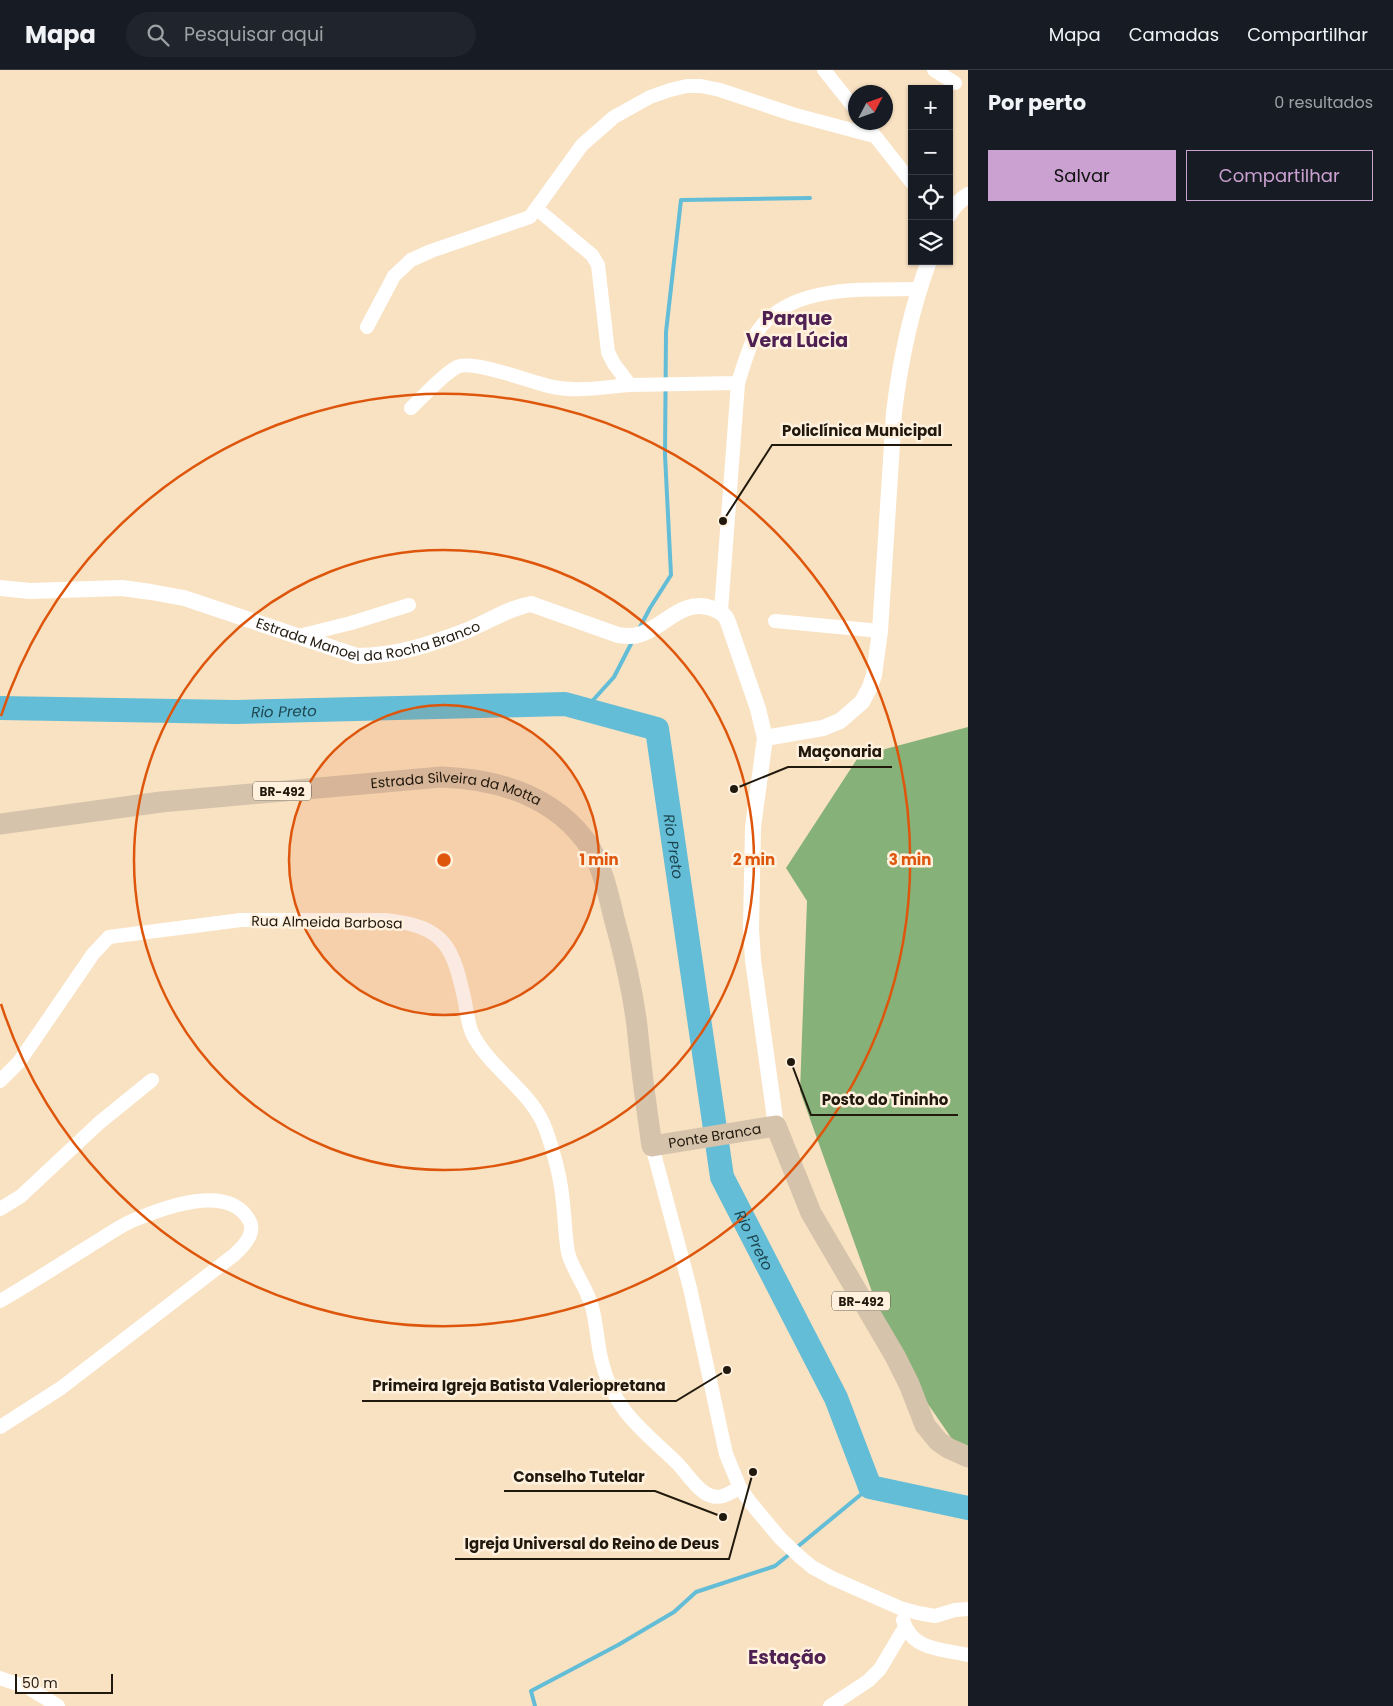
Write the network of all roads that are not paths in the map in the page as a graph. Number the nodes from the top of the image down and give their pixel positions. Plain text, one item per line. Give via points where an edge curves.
1 (824, 70) edge
2 (934, 70) edge
3 (954, 83) dead end
4 (848, 100) edge
5 (870, 130) edge
6 (874, 136) junction
7 (908, 178) edge
8 (968, 195) edge
9 (953, 207) edge
10 (537, 209) junction
11 (927, 265) edge
12 (918, 289) junction
13 (367, 327) dead end
14 (738, 383) junction
15 (630, 385) junction
16 (411, 408) dead end
17 (0, 588) edge
18 (409, 606) dead end
19 (721, 611) junction
20 (775, 621) dead end
21 (880, 631) junction
22 (299, 636) junction
23 (765, 738) junction
24 (0, 824) edge
25 (152, 1080) dead end
26 (0, 1081) edge
27 (776, 1126) junction
28 (659, 1145) junction
29 (0, 1209) edge
30 (0, 1301) edge
31 (0, 1427) edge
32 (968, 1457) edge
33 (740, 1488) junction
34 (900, 1608) junction
35 (968, 1609) edge
36 (905, 1627) junction
37 (968, 1655) edge
38 (0, 1678) edge
39 (58, 1706) edge
40 (830, 1706) edge

1 - 4 street
2 - 3 street
5 - 6 street
6 - 7 street
6 - 10 street via 720,90 687,86 657,95 614,117 582,144
8 - 9 street
10 - 13 street via 520,222 411,260 394,276
10 - 15 street via 592,255 598,265 608,352
11 - 12 street
12 - 14 street via 843,290 797,300 773,316 756,333
12 - 21 street via 905,343 894,413
14 - 15 street
14 - 19 street
15 - 16 street via 554,387 462,365
17 - 22 street, Estrada Manoel da Rocha Branco via 30,591 122,588 151,592 184,598
18 - 22 street
19 - 22 street, Estrada Manoel da Rocha Branco via 692,606 682,609 648,632 628,636 531,604 519,606 446,638 380,656 357,656
19 - 23 street via 728,622
20 - 21 street
21 - 23 street via 874,675 862,702 853,711 823,728
23 - 27 street via 753,827 751,929
24 - 28 main road, Estrada Silveira da Motta / BR-492 via 160,802 440,777 485,780 526,794 576,830 592,850 601,873 636,1017
25 - 29 street via 99,1123 21,1196
26 - 33 street, Rua Almeida Barbosa via 19,1062 93,954 109,937 241,920 385,920 422,927 441,940 451,952 472,1033 483,1052 532,1103 546,1129 559,1173 568,1254 589,1297 602,1364 618,1401 639,1429 704,1492 717,1497
27 - 28 main road, Ponte Branca
27 - 32 main road, BR-492 via 811,1213 899,1364 925,1425 938,1441
28 - 33 street via 726,1454
30 - 31 street via 132,1220 180,1203 212,1201 236,1205 252,1224 246,1244 234,1255 61,1388
33 - 34 street via 780,1538 812,1567
34 - 35 street via 935,1616
34 - 36 street
36 - 37 street via 917,1642 928,1647
36 - 40 street via 880,1669 868,1681
38 - 39 street via 29,1688

